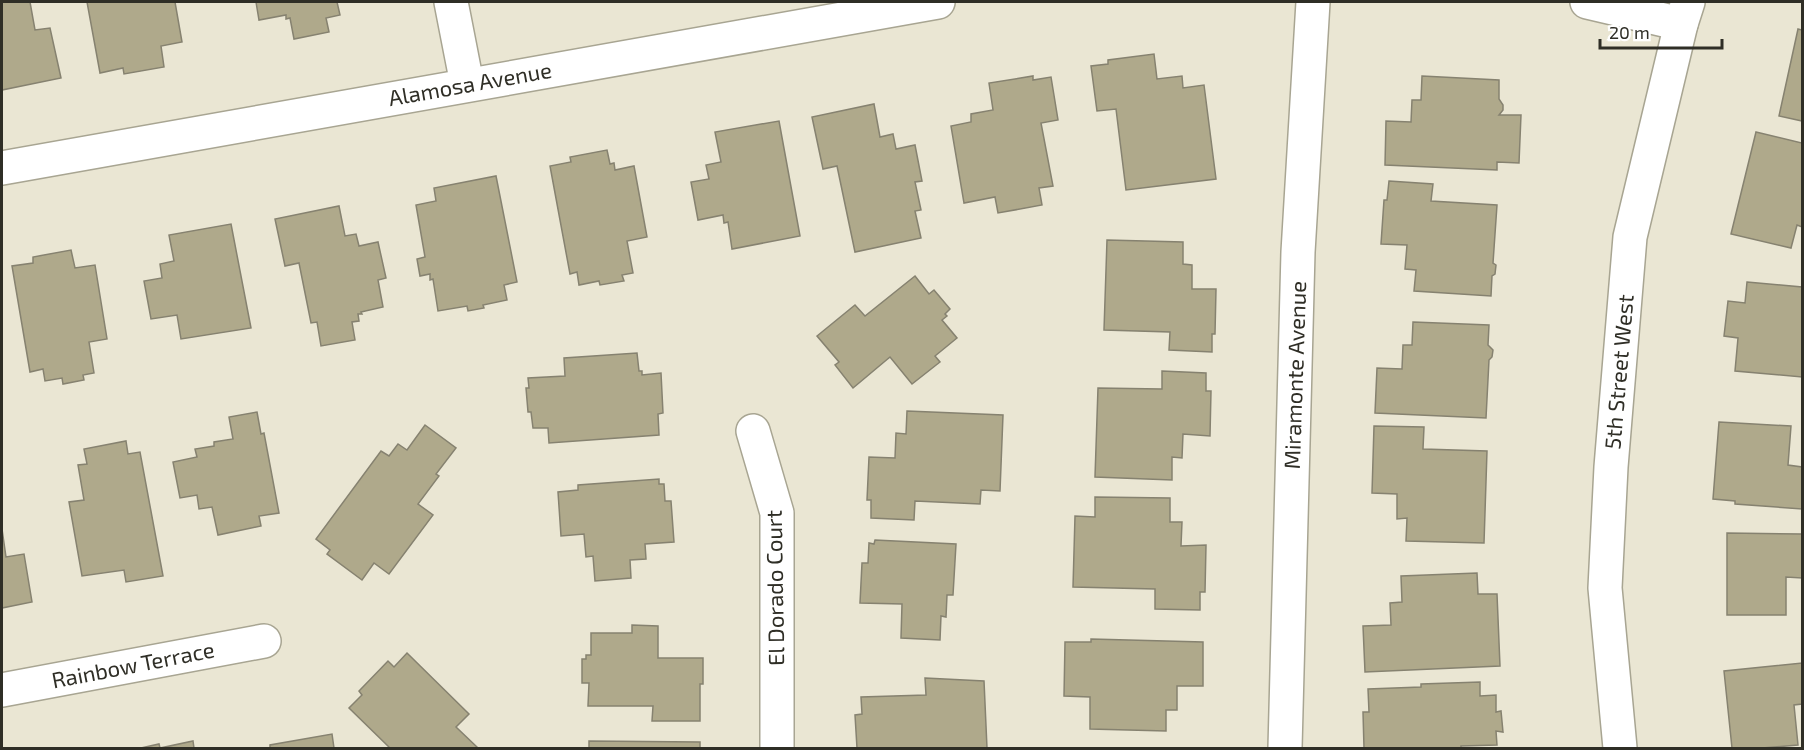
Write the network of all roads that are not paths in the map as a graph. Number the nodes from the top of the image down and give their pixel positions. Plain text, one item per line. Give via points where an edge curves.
1 (451, 2) edge
2 (938, 2) edge
3 (1313, 2) edge
4 (1587, 2) edge
5 (1684, 13) edge
6 (467, 84) junction
7 (2, 168) edge
8 (753, 431) dead end
9 (264, 641) dead end
10 (2, 690) edge
11 (777, 748) edge
12 (1285, 748) edge
13 (1620, 748) edge

1 - 6 street
2 - 6 street, Alamosa Avenue
3 - 12 street, Miramonte Avenue via 1298,252
4 - 5 street
5 - 13 street, 5th Street West via 1630,237 1605,588
6 - 7 street, Alamosa Avenue
8 - 11 street, El Dorado Court via 777,513
9 - 10 street, Rainbow Terrace

